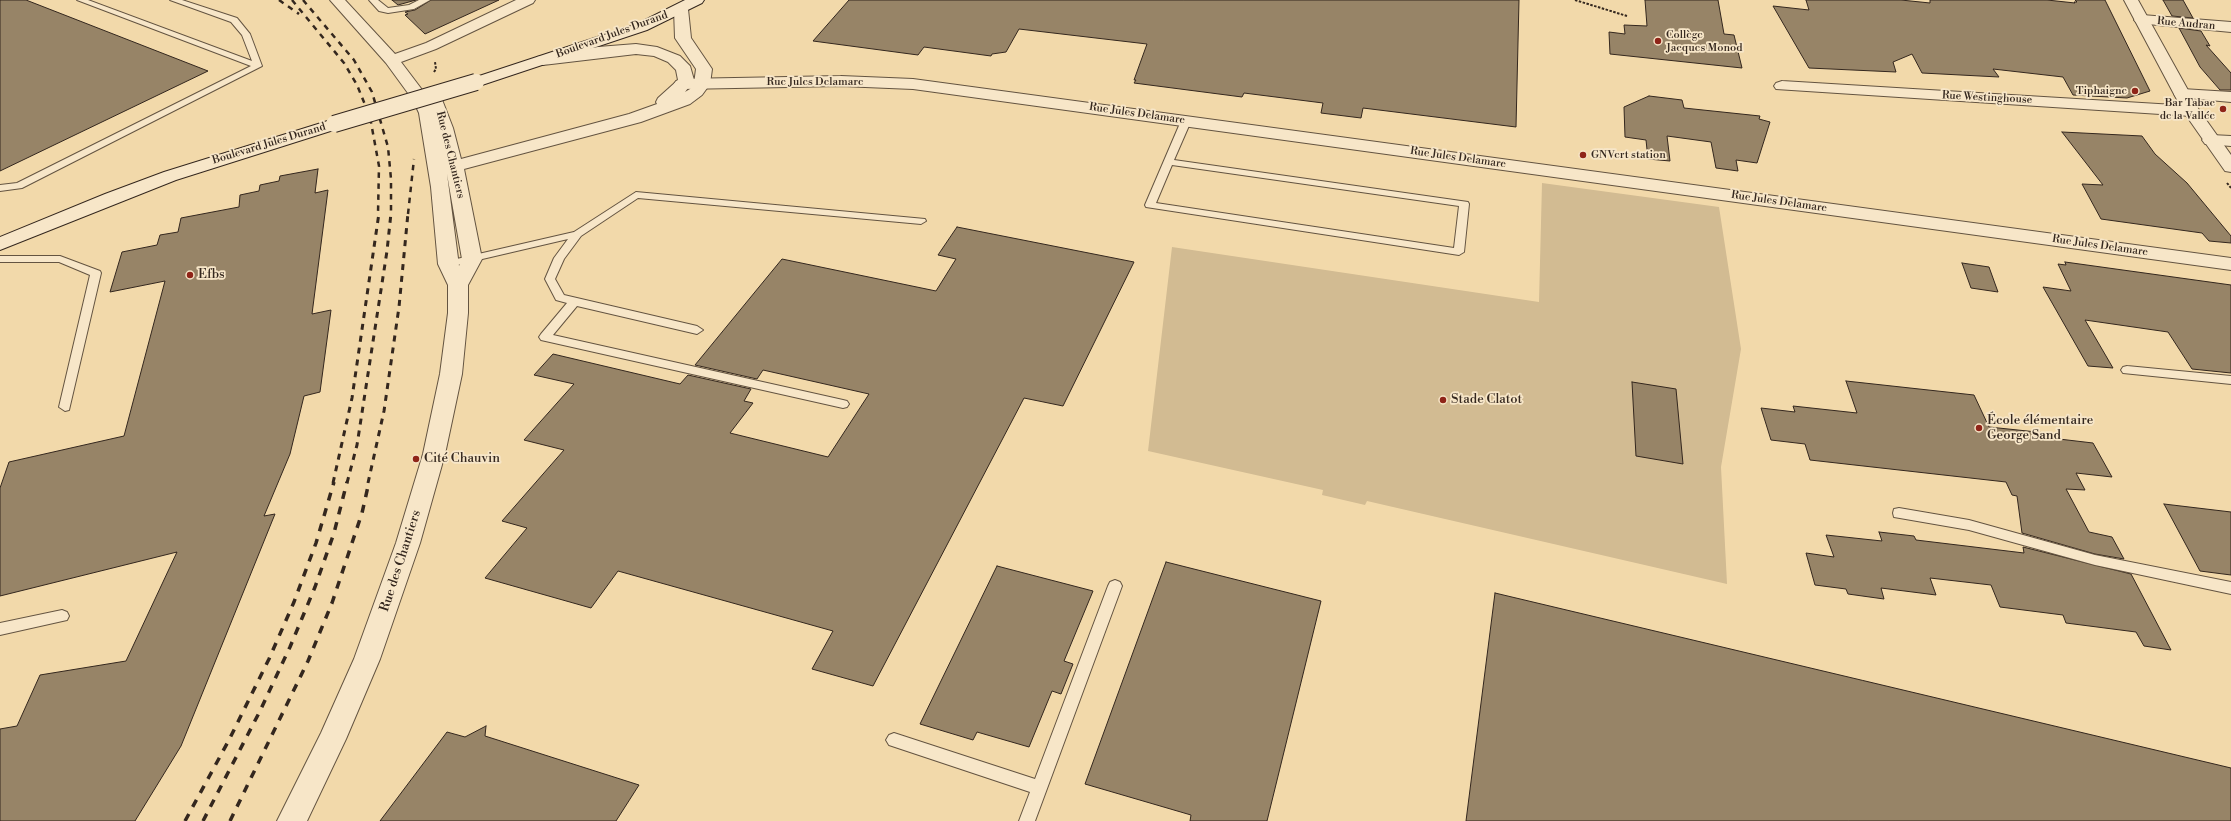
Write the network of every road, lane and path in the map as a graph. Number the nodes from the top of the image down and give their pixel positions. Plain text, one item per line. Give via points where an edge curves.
1 (81, 0) edge
2 (174, 0) edge
3 (337, 0) edge
4 (373, 0) edge
5 (426, 0) edge
6 (528, 0) edge
7 (696, 0) edge
8 (1575, 0) edge
9 (2131, 0) edge
10 (680, 9) junction
11 (1627, 16) dead end
12 (2142, 20) junction
13 (2231, 27) edge
14 (431, 46) junction
15 (399, 58) junction
16 (543, 60) junction
17 (258, 66) junction
18 (424, 84) junction
19 (682, 84) junction
20 (702, 84) junction
21 (1782, 86) dead end
22 (2182, 94) junction
23 (2231, 97) edge
24 (2191, 111) junction
25 (635, 118) junction
26 (1186, 121) junction
27 (2211, 140) junction
28 (2231, 141) edge
29 (1169, 162) junction
30 (2231, 166) edge
31 (446, 169) junction
32 (0, 188) edge
33 (921, 221) dead end
34 (577, 234) junction
35 (0, 244) edge
36 (0, 259) edge
37 (472, 259) junction
38 (448, 264) junction
39 (2231, 264) edge
40 (458, 285) junction
41 (574, 301) junction
42 (697, 330) dead end
43 (2128, 370) dead end
44 (2231, 380) edge
45 (843, 404) dead end
46 (65, 407) dead end
47 (1898, 513) dead end
48 (1116, 586) dead end
49 (2231, 588) edge
50 (62, 616) dead end
51 (0, 629) edge
52 (894, 740) dead end
53 (1040, 788) junction
54 (292, 821) edge
55 (1027, 821) edge

1 - 17 lane
2 - 17 lane via 234,20 246,34
3 - 15 street, Rue des Chantiers via 381,47
4 - 5 lane via 388,11 411,7
6 - 14 street
7 - 10 street, Boulevard Jules Durand
8 - 11 path
9 - 12 street
10 - 16 street, Boulevard Jules Durand via 642,27
10 - 20 street, Boulevard Jules Durand via 683,38 704,69
12 - 13 street, Rue Audran
12 - 22 street
14 - 15 street
14 - 18 path via 436,69
15 - 18 street, Rue des Chantiers
15 - 31 street, Rue des Chantiers via 427,113
16 - 19 street, Boulevard Jules Durand via 598,52 657,52 674,59 684,69 686,80
16 - 35 street, Boulevard Jules Durand, bridge via 170,176
17 - 32 lane via 19,186
18 - 31 street, Rue des Chantiers via 440,110
19 - 20 street, Rue Jules Delamare
19 - 25 street via 666,100
20 - 25 street via 684,100
20 - 26 street, Rue Jules Delamare via 841,81 913,84
21 - 24 street, Rue Westinghouse
22 - 23 street
22 - 24 street
24 - 27 street
25 - 31 street
26 - 29 lane
26 - 39 street, Rue Jules Delamare
27 - 28 street
27 - 30 street
29 - 29 lane via 1150,205 1459,252 1464,204
31 - 37 street, Rue des Chantiers
31 - 38 street, Rue des Chantiers
33 - 34 lane via 636,195
34 - 37 lane
34 - 41 lane via 559,258 550,279 560,298
36 - 46 lane via 60,259 96,273
37 - 38 lane
37 - 40 street, Rue des Chantiers
38 - 40 street, Rue des Chantiers
40 - 54 street, Rue des Chantiers via 456,338 451,374 434,454 408,544 364,665
41 - 42 lane
41 - 45 lane via 545,337
43 - 44 lane
47 - 49 lane via 1969,525 2095,560
48 - 53 lane
50 - 51 lane
52 - 53 lane
53 - 55 lane

